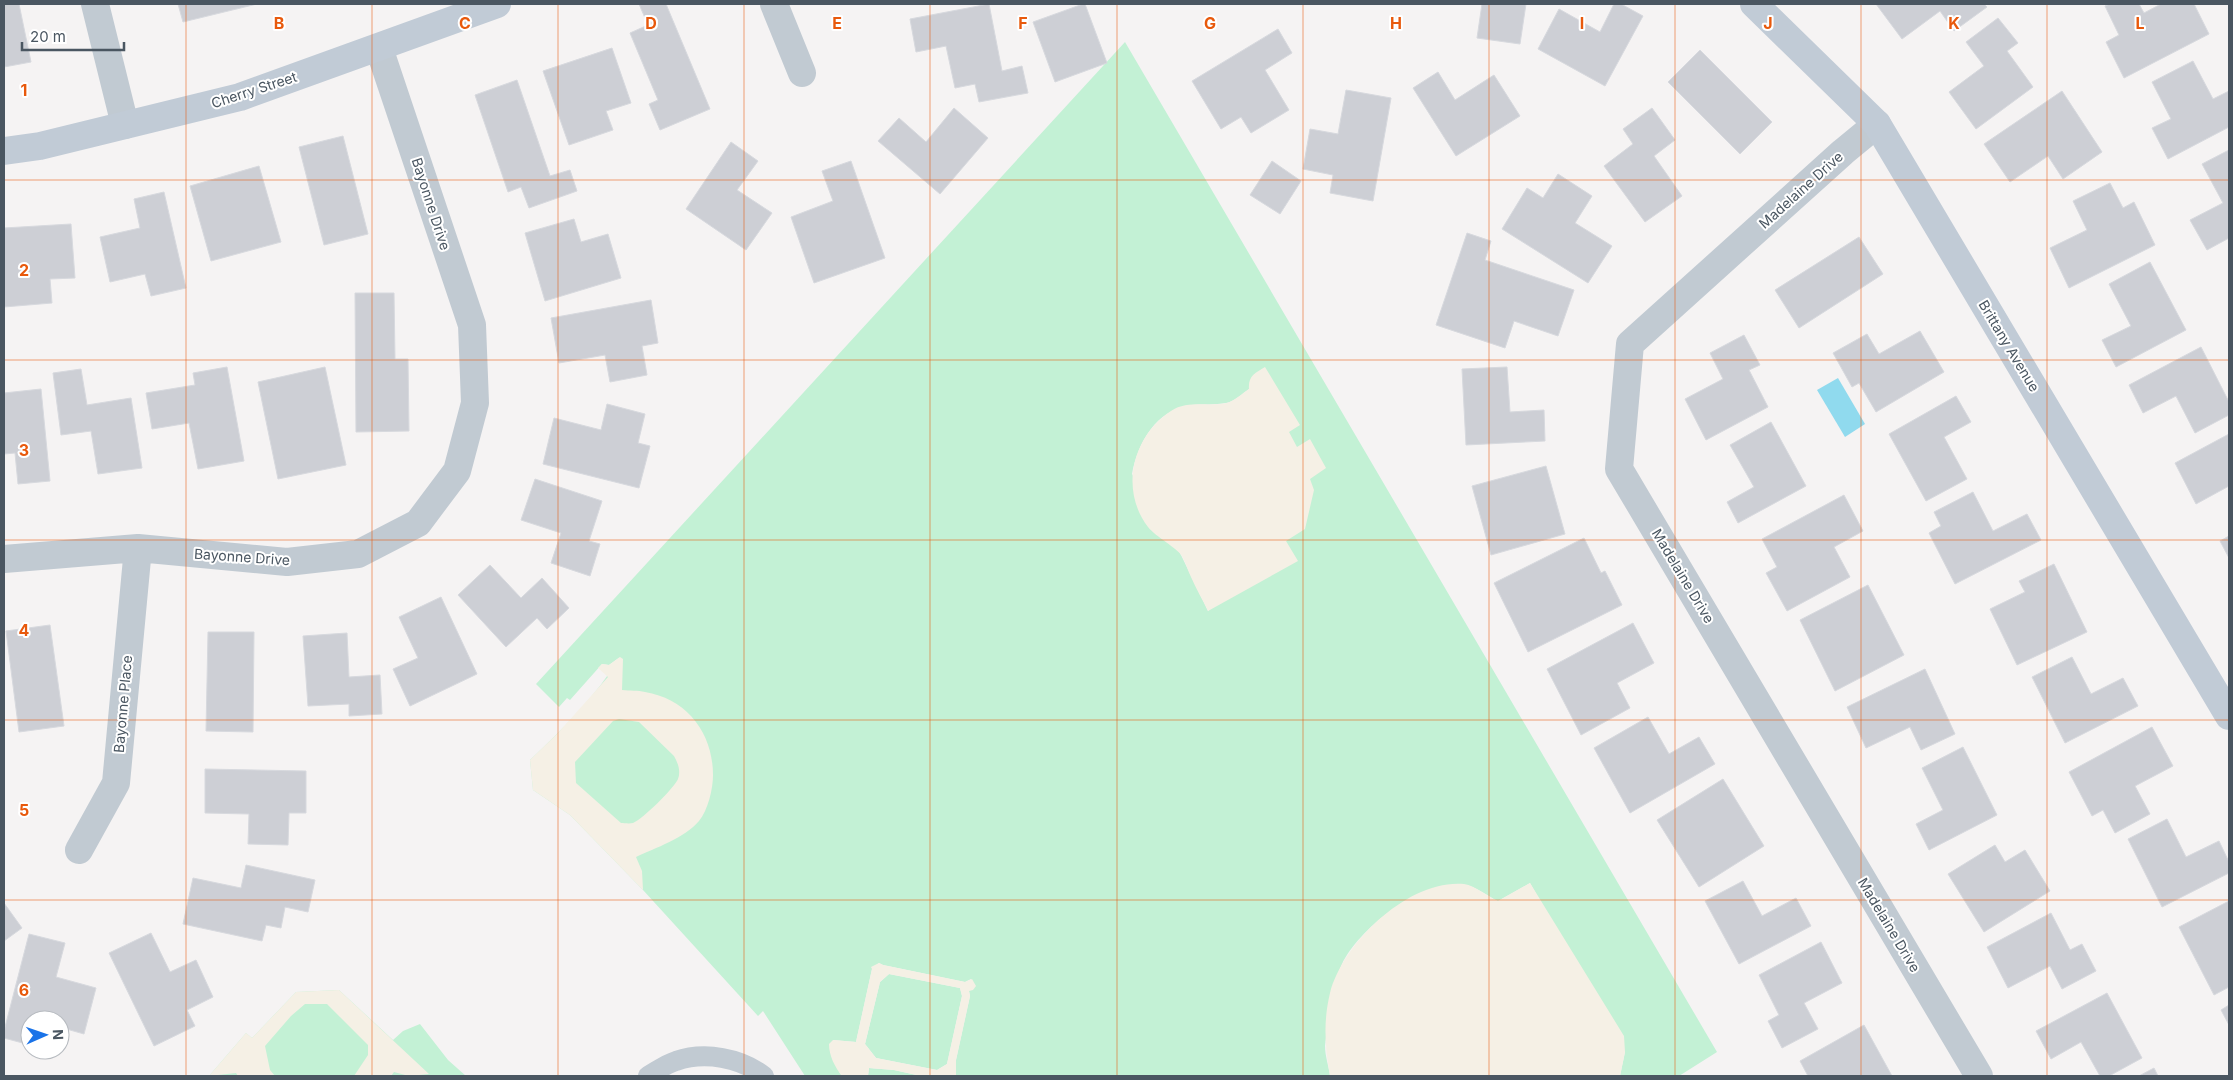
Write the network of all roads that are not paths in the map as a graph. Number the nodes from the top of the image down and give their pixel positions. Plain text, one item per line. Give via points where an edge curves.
1 (95, 4) edge
2 (497, 4) edge
3 (774, 4) edge
4 (1754, 4) edge
5 (379, 48) junction
6 (802, 73) dead end
7 (1877, 124) junction
8 (125, 125) junction
9 (4, 151) edge
10 (138, 548) junction
11 (4, 559) edge
12 (2229, 716) edge
13 (79, 850) dead end
14 (648, 1076) edge
15 (764, 1076) edge
16 (1979, 1076) edge

1 - 8 street
2 - 5 street, Cherry Street
3 - 6 street
4 - 7 street, Brittany Avenue
5 - 8 street, Cherry Street via 240,97
5 - 10 street, Bayonne Drive via 472,325 475,404 458,471 418,523 358,554 287,562
7 - 12 street, Brittany Avenue
7 - 16 street, Madelaine Drive via 1630,344 1619,469
8 - 9 street, Cherry Street via 40,146
10 - 11 street, Bayonne Drive
10 - 13 street, Bayonne Place via 116,783
14 - 15 lane via 676,1061 714,1056 751,1066

